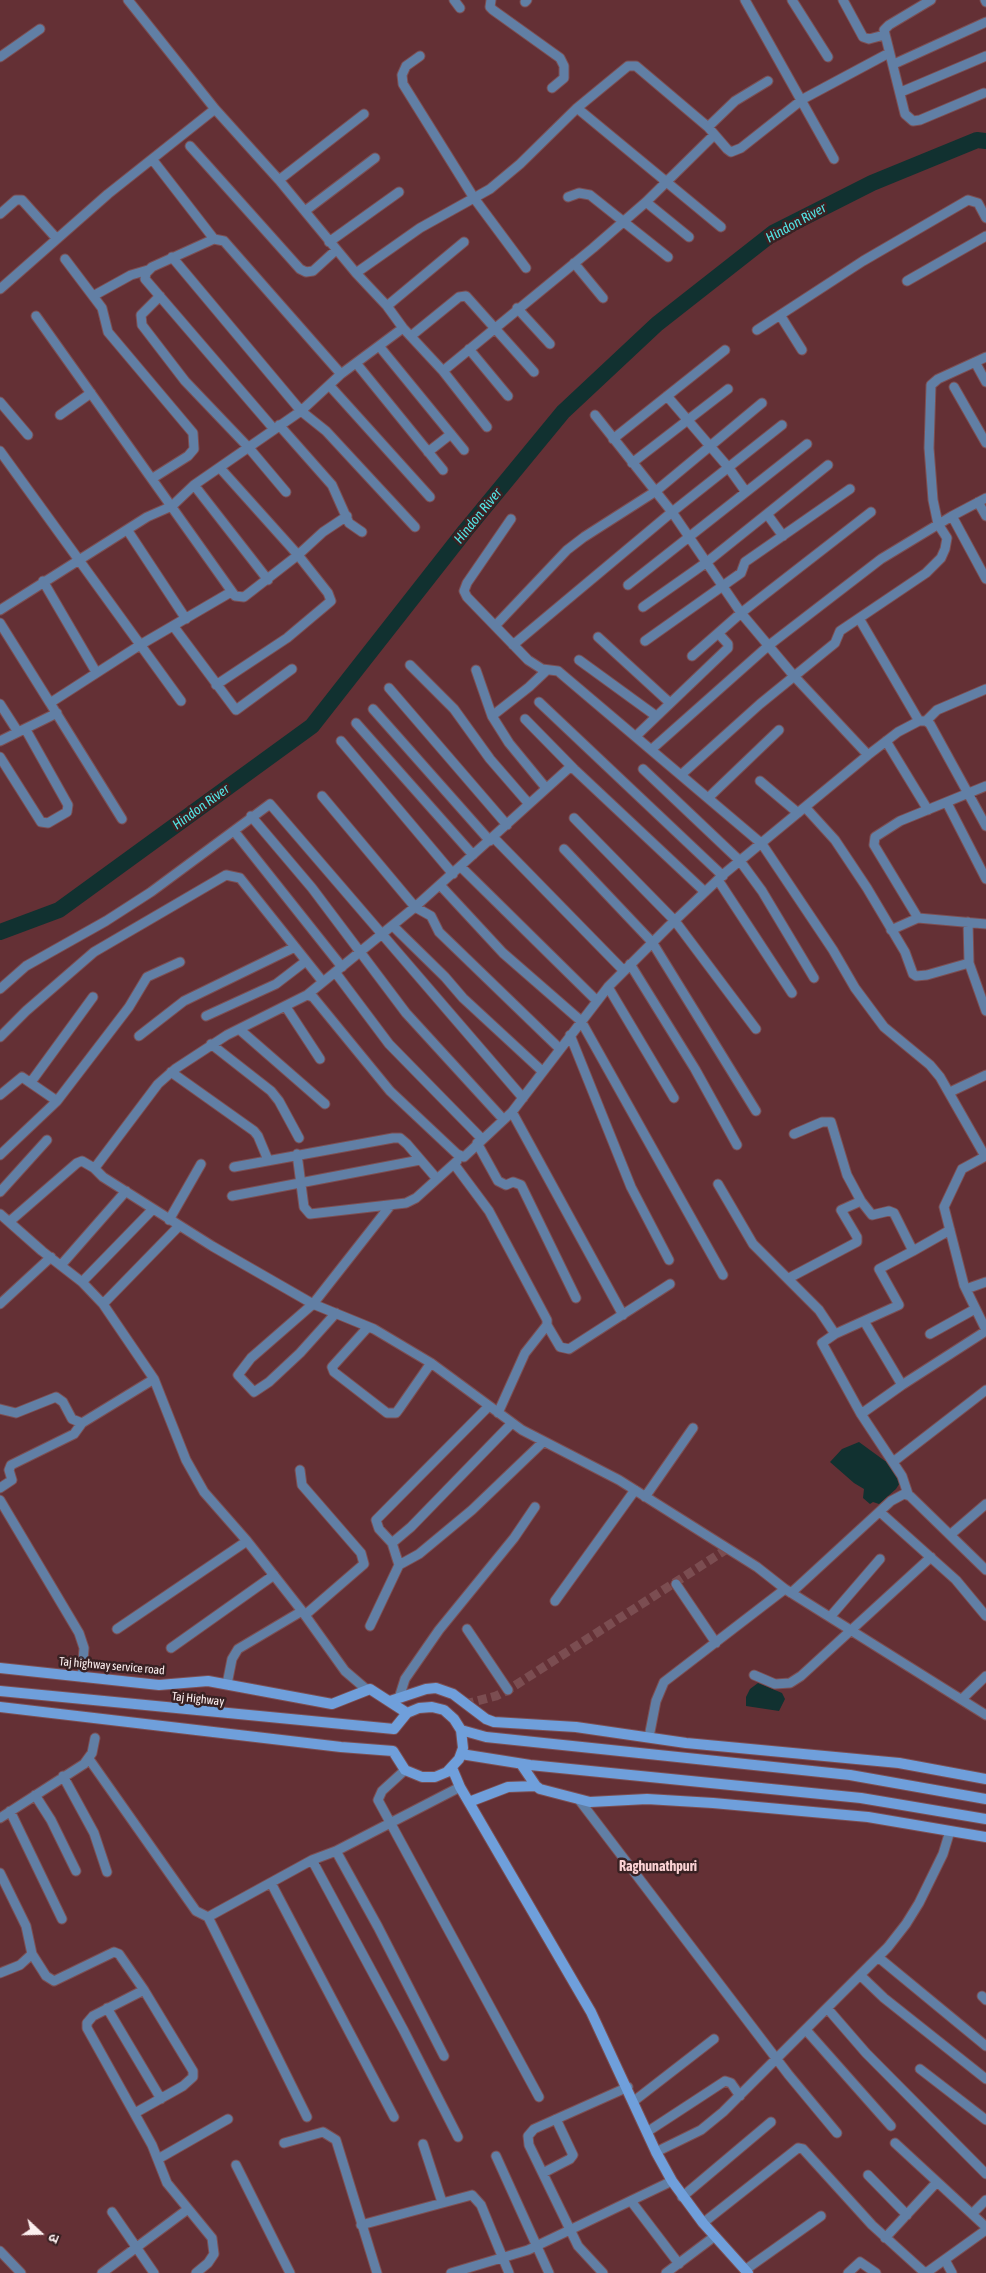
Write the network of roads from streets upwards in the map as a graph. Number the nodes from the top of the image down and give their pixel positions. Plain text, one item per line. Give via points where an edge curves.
1 (128, 0) edge
2 (454, 0) edge
3 (492, 0) edge
4 (745, 0) edge
5 (792, 0) edge
6 (843, 0) edge
7 (930, 0) edge
8 (460, 8) dead end
9 (986, 22) edge
10 (40, 29) dead end
11 (884, 35) junction
12 (889, 53) junction
13 (420, 56) dead end
14 (986, 56) edge
15 (0, 57) edge
16 (828, 57) dead end
17 (894, 64) junction
18 (768, 80) dead end
19 (552, 88) dead end
20 (901, 92) junction
21 (984, 93) dead end
22 (803, 99) junction
23 (577, 108) junction
24 (215, 109) junction
25 (364, 114) dead end
26 (708, 127) junction
27 (714, 135) junction
28 (190, 146) dead end
29 (375, 158) dead end
30 (152, 159) junction
31 (834, 159) dead end
32 (279, 180) junction
33 (667, 181) junction
34 (399, 192) dead end
35 (568, 197) dead end
36 (474, 198) junction
37 (646, 202) junction
38 (305, 211) junction
39 (0, 214) edge
40 (986, 218) edge
41 (623, 220) junction
42 (721, 227) dead end
43 (986, 236) edge
44 (689, 237) dead end
45 (58, 239) junction
46 (214, 239) junction
47 (329, 242) junction
48 (464, 242) dead end
49 (336, 250) junction
50 (172, 257) junction
51 (668, 257) dead end
52 (65, 259) dead end
53 (574, 263) junction
54 (526, 268) dead end
55 (148, 270) junction
56 (356, 273) junction
57 (907, 281) dead end
58 (0, 289) edge
59 (93, 296) junction
60 (160, 296) junction
61 (603, 298) dead end
62 (387, 306) junction
63 (517, 308) junction
64 (780, 315) junction
65 (36, 316) dead end
66 (404, 328) junction
67 (494, 328) junction
68 (757, 330) dead end
69 (411, 336) junction
70 (550, 344) dead end
71 (379, 346) junction
72 (468, 349) junction
73 (725, 350) dead end
74 (802, 350) dead end
75 (986, 357) edge
76 (975, 362) junction
77 (356, 363) junction
78 (443, 371) junction
79 (534, 372) dead end
80 (340, 374) junction
81 (986, 382) edge
82 (329, 385) junction
83 (954, 387) dead end
84 (728, 389) dead end
85 (91, 393) junction
86 (508, 396) dead end
87 (667, 396) junction
88 (0, 402) edge
89 (762, 403) dead end
90 (300, 411) junction
91 (60, 415) dead end
92 (595, 415) dead end
93 (687, 420) junction
94 (782, 425) dead end
95 (276, 427) junction
96 (487, 427) dead end
97 (451, 434) junction
98 (28, 435) dead end
99 (613, 439) junction
100 (807, 444) dead end
101 (986, 444) edge
102 (709, 445) junction
103 (249, 448) junction
104 (464, 450) dead end
105 (428, 452) junction
106 (1, 455) edge
107 (632, 463) junction
108 (828, 465) dead end
109 (220, 468) junction
110 (728, 468) junction
111 (443, 470) dead end
112 (152, 478) junction
113 (194, 485) junction
114 (850, 489) dead end
115 (656, 491) junction
116 (286, 492) dead end
117 (746, 492) junction
118 (430, 497) dead end
119 (982, 500) edge
120 (172, 506) junction
121 (672, 512) junction
122 (871, 512) dead end
123 (766, 514) junction
124 (346, 516) junction
125 (952, 516) junction
126 (986, 516) edge
127 (511, 519) dead end
128 (938, 524) junction
129 (415, 527) dead end
130 (128, 531) junction
131 (362, 532) dead end
132 (783, 536) junction
133 (690, 538) junction
134 (298, 555) junction
135 (80, 559) junction
136 (707, 562) junction
137 (986, 579) edge
138 (268, 580) junction
139 (43, 581) junction
140 (628, 585) dead end
141 (723, 587) junction
142 (231, 592) junction
143 (643, 607) dead end
144 (0, 610) edge
145 (741, 613) junction
146 (186, 618) junction
147 (860, 620) junction
148 (0, 623) edge
149 (495, 626) junction
150 (174, 627) junction
151 (718, 633) junction
152 (598, 637) dead end
153 (645, 641) dead end
154 (140, 645) junction
155 (513, 645) junction
156 (768, 646) junction
157 (692, 656) dead end
158 (579, 660) dead end
159 (410, 664) dead end
160 (292, 669) dead end
161 (476, 670) dead end
162 (547, 670) junction
163 (96, 672) junction
164 (794, 676) junction
165 (216, 686) junction
166 (389, 688) dead end
167 (985, 692) edge
168 (181, 701) dead end
169 (539, 702) dead end
170 (50, 703) junction
171 (670, 703) junction
172 (0, 704) edge
173 (373, 709) dead end
174 (57, 713) junction
175 (492, 716) junction
176 (656, 716) junction
177 (525, 719) dead end
178 (923, 721) junction
179 (356, 723) dead end
180 (779, 730) dead end
181 (22, 731) junction
182 (636, 736) junction
183 (0, 741) edge
184 (340, 741) dead end
185 (886, 741) junction
186 (652, 749) junction
187 (868, 755) junction
188 (0, 756) edge
189 (574, 769) junction
190 (643, 769) dead end
191 (682, 774) junction
192 (760, 781) dead end
193 (986, 786) edge
194 (546, 788) junction
195 (969, 794) junction
196 (322, 796) dead end
197 (708, 798) junction
198 (947, 803) junction
199 (529, 804) junction
200 (802, 810) junction
201 (928, 810) junction
202 (251, 816) junction
203 (122, 818) dead end
204 (574, 818) dead end
205 (507, 825) junction
206 (986, 826) edge
207 (234, 832) junction
208 (492, 839) junction
209 (762, 844) junction
210 (564, 850) dead end
211 (473, 855) junction
212 (740, 861) junction
213 (461, 867) junction
214 (453, 874) junction
215 (721, 878) junction
216 (986, 879) edge
217 (440, 885) junction
218 (705, 892) junction
219 (415, 908) junction
220 (918, 918) junction
221 (675, 921) junction
222 (968, 922) junction
223 (986, 924) edge
224 (393, 926) junction
225 (891, 930) junction
226 (382, 935) junction
227 (652, 942) junction
228 (295, 947) junction
229 (359, 953) junction
230 (306, 961) junction
231 (180, 962) dead end
232 (969, 963) junction
233 (627, 967) junction
234 (338, 969) junction
235 (814, 978) dead end
236 (323, 982) junction
237 (608, 987) junction
238 (0, 989) edge
239 (792, 993) dead end
240 (307, 995) junction
241 (92, 997) dead end
242 (597, 1001) junction
243 (286, 1007) junction
244 (986, 1011) edge
245 (206, 1016) dead end
246 (581, 1021) junction
247 (239, 1029) junction
248 (756, 1029) dead end
249 (570, 1035) junction
250 (139, 1036) dead end
251 (0, 1037) edge
252 (211, 1044) junction
253 (559, 1048) junction
254 (320, 1058) dead end
255 (542, 1071) junction
256 (171, 1072) junction
257 (986, 1075) edge
258 (31, 1082) junction
259 (950, 1092) junction
260 (0, 1095) edge
261 (523, 1098) junction
262 (674, 1098) dead end
263 (57, 1101) junction
264 (325, 1104) dead end
265 (756, 1111) dead end
266 (512, 1112) junction
267 (503, 1119) junction
268 (794, 1134) dead end
269 (300, 1138) dead end
270 (47, 1140) dead end
271 (479, 1141) junction
272 (737, 1145) dead end
273 (297, 1154) junction
274 (0, 1155) edge
275 (985, 1156) edge
276 (462, 1157) junction
277 (268, 1160) junction
278 (420, 1160) junction
279 (201, 1164) dead end
280 (454, 1164) junction
281 (234, 1167) dead end
282 (94, 1168) junction
283 (437, 1180) junction
284 (301, 1183) junction
285 (718, 1184) dead end
286 (126, 1191) junction
287 (0, 1192) edge
288 (232, 1196) dead end
289 (861, 1201) junction
290 (390, 1206) junction
291 (153, 1209) junction
292 (0, 1214) edge
293 (169, 1220) junction
294 (9, 1222) junction
295 (178, 1226) junction
296 (950, 1230) junction
297 (913, 1251) junction
298 (51, 1257) junction
299 (669, 1260) dead end
300 (62, 1264) junction
301 (723, 1275) dead end
302 (789, 1278) junction
303 (82, 1282) junction
304 (986, 1282) edge
305 (670, 1284) dead end
306 (966, 1289) junction
307 (576, 1298) dead end
308 (0, 1304) edge
309 (103, 1304) junction
310 (313, 1304) junction
311 (974, 1309) junction
312 (336, 1313) junction
313 (623, 1315) junction
314 (864, 1321) junction
315 (547, 1325) junction
316 (368, 1326) junction
317 (986, 1331) edge
318 (835, 1334) junction
319 (930, 1334) dead end
320 (431, 1362) junction
321 (154, 1379) junction
322 (902, 1385) junction
323 (986, 1390) edge
324 (488, 1406) junction
325 (0, 1409) edge
326 (498, 1413) junction
327 (861, 1414) junction
328 (82, 1423) junction
329 (512, 1423) junction
330 (693, 1428) dead end
331 (543, 1442) junction
332 (893, 1462) junction
333 (300, 1470) dead end
334 (0, 1488) edge
335 (635, 1490) junction
336 (908, 1494) junction
337 (645, 1497) junction
338 (0, 1500) edge
339 (986, 1504) edge
340 (535, 1507) dead end
341 (880, 1512) junction
342 (950, 1535) junction
343 (247, 1541) junction
344 (392, 1543) junction
345 (931, 1557) junction
346 (880, 1560) dead end
347 (399, 1565) junction
348 (986, 1570) edge
349 (274, 1576) junction
350 (676, 1584) dead end
351 (788, 1591) junction
352 (555, 1601) dead end
353 (304, 1613) junction
354 (986, 1616) edge
355 (830, 1617) junction
356 (370, 1626) dead end
357 (117, 1629) dead end
358 (468, 1629) dead end
359 (852, 1630) junction
360 (716, 1643) junction
361 (171, 1648) dead end
362 (0, 1668) edge
363 (754, 1675) dead end
364 (986, 1676) edge
365 (82, 1677) junction
366 (227, 1684) junction
367 (366, 1689) junction
368 (508, 1690) dead end
369 (0, 1691) edge
370 (962, 1699) junction
371 (394, 1700) junction
372 (0, 1707) edge
373 (407, 1713) junction
374 (986, 1715) edge
375 (461, 1730) junction
376 (648, 1737) junction
377 (95, 1738) dead end
378 (461, 1754) junction
379 (88, 1760) junction
380 (521, 1764) junction
381 (452, 1768) junction
382 (405, 1770) junction
383 (63, 1776) junction
384 (986, 1779) edge
385 (536, 1786) junction
386 (460, 1787) junction
387 (35, 1794) junction
388 (986, 1799) edge
389 (580, 1801) junction
390 (469, 1802) junction
391 (10, 1811) junction
392 (0, 1818) edge
393 (986, 1819) edge
394 (390, 1824) junction
395 (950, 1831) junction
396 (986, 1837) edge
397 (336, 1851) junction
398 (312, 1860) junction
399 (76, 1871) dead end
400 (107, 1872) dead end
401 (0, 1873) edge
402 (271, 1882) junction
403 (208, 1917) junction
404 (62, 1919) dead end
405 (32, 1954) junction
406 (878, 1957) junction
407 (0, 1973) edge
408 (860, 1975) junction
409 (144, 1990) junction
410 (107, 2008) junction
411 (827, 2008) junction
412 (806, 2030) junction
413 (714, 2039) dead end
414 (986, 2046) edge
415 (444, 2056) dead end
416 (777, 2060) junction
417 (920, 2069) dead end
418 (986, 2079) edge
419 (628, 2087) junction
420 (740, 2096) junction
421 (539, 2097) dead end
422 (161, 2098) junction
423 (634, 2100) junction
424 (135, 2113) junction
425 (306, 2117) dead end
426 (394, 2117) dead end
427 (228, 2119) dead end
428 (556, 2119) junction
429 (986, 2120) edge
430 (770, 2122) dead end
431 (891, 2126) dead end
432 (648, 2132) junction
433 (837, 2133) dead end
434 (458, 2137) dead end
435 (284, 2143) dead end
436 (895, 2143) dead end
437 (423, 2144) dead end
438 (656, 2152) junction
439 (496, 2156) dead end
440 (158, 2159) junction
441 (236, 2165) dead end
442 (543, 2173) junction
443 (986, 2174) edge
444 (868, 2176) dead end
445 (672, 2180) junction
446 (937, 2182) junction
447 (682, 2197) junction
448 (986, 2200) edge
449 (631, 2201) junction
450 (442, 2202) junction
451 (188, 2210) junction
452 (112, 2212) dead end
453 (972, 2214) junction
454 (907, 2215) junction
455 (821, 2216) dead end
456 (703, 2223) junction
457 (361, 2225) junction
458 (986, 2228) edge
459 (570, 2230) junction
460 (715, 2236) junction
461 (885, 2238) junction
462 (536, 2246) junction
463 (136, 2248) junction
464 (0, 2251) edge
465 (501, 2257) junction
466 (945, 2260) junction
467 (679, 2264) junction
468 (746, 2271) edge
469 (21, 2273) edge
470 (102, 2273) edge
471 (154, 2273) edge
472 (196, 2273) edge
473 (290, 2273) edge
474 (377, 2273) edge
475 (451, 2273) edge
476 (509, 2273) edge
477 (550, 2273) edge
478 (603, 2273) edge
479 (666, 2273) edge
480 (848, 2273) edge
481 (876, 2273) edge
482 (926, 2273) edge
483 (952, 2273) edge

1 - 24 street
2 - 8 street
3 - 19 street via 490,7 493,10 560,58 564,78
4 - 22 street
5 - 16 street
6 - 11 street via 863,37 869,39
7 - 11 street via 889,25
9 - 17 street
10 - 15 street
11 - 12 street
12 - 17 street
12 - 22 street
13 - 36 street via 406,66 403,84
14 - 20 street
17 - 20 street
18 - 26 street via 735,101
20 - 21 street via 905,114 913,121
22 - 27 street via 736,151 726,149
22 - 31 street
23 - 26 street via 633,65
23 - 33 street
23 - 36 street via 520,164
24 - 30 street
24 - 32 street
25 - 32 street
26 - 27 street
27 - 33 street
28 - 49 street via 300,269 313,271
29 - 38 street
30 - 45 street
30 - 46 street
32 - 38 street
33 - 37 street
33 - 42 street
34 - 47 street
35 - 41 street via 585,192
36 - 54 street
36 - 56 street via 420,228
37 - 41 street
37 - 44 street
38 - 47 street
39 - 45 street via 16,200 22,200
40 - 64 street via 978,203 968,200 863,261
41 - 51 street
41 - 53 street
43 - 57 street
45 - 58 street
46 - 50 street
46 - 80 street via 224,241
47 - 49 street
48 - 62 street
49 - 56 street
50 - 55 street
50 - 90 street
52 - 59 street
53 - 61 street
53 - 63 street
55 - 59 street via 131,275
55 - 60 street via 145,279
56 - 62 street
59 - 112 street via 105,314 108,332 193,433 194,449 188,456
60 - 95 street
60 - 103 street via 141,315 142,325 185,381
62 - 66 street
63 - 67 street
63 - 70 street
64 - 68 street
64 - 74 street
65 - 85 street
66 - 69 street
66 - 71 street
67 - 69 street via 463,296
67 - 72 street
67 - 79 street
69 - 78 street
71 - 77 street
71 - 97 street
72 - 78 street
72 - 86 street
73 - 87 street
75 - 76 street
76 - 81 street
76 - 128 street via 931,385 929,448
77 - 80 street
77 - 105 street
78 - 96 street
80 - 82 street
82 - 90 street
82 - 118 street
83 - 101 street
84 - 93 street
85 - 91 street
85 - 112 street
87 - 93 street
87 - 99 street
88 - 98 street
89 - 102 street
90 - 95 street
90 - 129 street via 326,431
92 - 99 street
93 - 102 street
93 - 107 street
94 - 110 street
95 - 103 street
95 - 124 street via 332,485
97 - 104 street
97 - 105 street
99 - 107 street
100 - 117 street
102 - 110 street
102 - 115 street
103 - 109 street
103 - 116 street
105 - 111 street
106 - 135 street
107 - 115 street
108 - 123 street
109 - 113 street
109 - 134 street
110 - 117 street
110 - 121 street
112 - 120 street
113 - 120 street
113 - 138 street
114 - 132 street
115 - 121 street
115 - 149 street via 567,550
117 - 133 street
119 - 125 street
119 - 126 street
120 - 130 street via 147,517
120 - 142 street
121 - 133 street
121 - 155 street
122 - 145 street
123 - 132 street
123 - 136 street
124 - 131 street via 353,527
124 - 134 street
125 - 128 street
125 - 137 street
127 - 149 street via 464,591
128 - 147 street via 947,538 941,558 926,573
128 - 156 street via 881,559
130 - 135 street
130 - 146 street
132 - 141 street via 746,562 741,573
133 - 136 street
133 - 140 street
134 - 138 street
134 - 165 street via 328,593 331,598 329,605
135 - 139 street
135 - 154 street
136 - 141 street
136 - 143 street
138 - 142 street via 244,597
139 - 144 street
139 - 163 street
141 - 145 street
141 - 153 street
142 - 146 street
145 - 151 street
145 - 156 street
146 - 150 street
147 - 164 street via 840,631 835,642
147 - 178 street
148 - 170 street
149 - 155 street
150 - 154 street
150 - 165 street
151 - 157 street
151 - 171 street via 728,648
152 - 171 street
154 - 163 street
154 - 168 street
155 - 162 street via 536,666
156 - 164 street
156 - 186 street
158 - 176 street
159 - 199 street via 454,709 490,759
160 - 165 street via 237,710
161 - 175 street
162 - 175 street
162 - 182 street via 558,671
163 - 170 street
164 - 187 street
164 - 191 street
166 - 205 street
167 - 178 street via 937,710
169 - 215 street
170 - 174 street
171 - 176 street
172 - 181 street
173 - 208 street
174 - 181 street
174 - 203 street
175 - 194 street via 509,743
176 - 182 street
177 - 189 street
178 - 185 street
178 - 195 street
179 - 211 street
180 - 197 street
181 - 183 street
181 - 188 street via 68,806 67,812 48,823 41,822
182 - 186 street
184 - 214 street
185 - 187 street
185 - 201 street
186 - 191 street
187 - 200 street
189 - 194 street via 563,771
189 - 218 street
190 - 212 street
191 - 197 street
192 - 200 street
193 - 195 street
194 - 199 street
195 - 198 street
195 - 206 street
196 - 219 street
197 - 209 street
198 - 201 street
198 - 216 street
199 - 205 street
200 - 209 street
200 - 225 street via 846,855
201 - 220 street via 888,827 873,841
202 - 207 street
202 - 226 street via 266,805 274,806
202 - 229 street via 312,888
204 - 221 street
205 - 208 street
207 - 234 street
207 - 238 street via 106,921 26,966
208 - 211 street
208 - 233 street
209 - 212 street
209 - 259 street via 855,988 884,1026 930,1065
210 - 227 street
211 - 213 street
212 - 215 street
212 - 235 street via 762,891
213 - 214 street
213 - 242 street
214 - 217 street
215 - 218 street
215 - 239 street
217 - 219 street
217 - 246 street via 503,953
218 - 221 street
219 - 224 street
219 - 253 street via 428,912 439,932
220 - 222 street
220 - 225 street
221 - 227 street
221 - 248 street
222 - 223 street
222 - 232 street
224 - 226 street
224 - 255 street via 462,998
225 - 232 street via 916,976
226 - 229 street
226 - 261 street
227 - 233 street
227 - 265 street
228 - 230 street
228 - 250 street via 184,1001
228 - 251 street via 240,878 226,875 94,952
229 - 234 street
229 - 267 street via 406,1012
230 - 236 street
230 - 245 street via 276,984
231 - 263 street via 147,977 129,1007
232 - 244 street
233 - 237 street
233 - 272 street via 695,1069
234 - 236 street
234 - 271 street via 389,1044
236 - 240 street
237 - 242 street
237 - 262 street
240 - 243 street
240 - 276 street via 313,997 390,1092
241 - 258 street
242 - 246 street
243 - 247 street
243 - 254 street
246 - 249 street
246 - 301 street
247 - 252 street
247 - 264 street
249 - 253 street
249 - 299 street via 632,1187
252 - 256 street
252 - 269 street via 270,1091
253 - 255 street
255 - 261 street
256 - 277 street via 254,1132
256 - 282 street via 158,1084
257 - 259 street
258 - 260 street via 22,1077
258 - 263 street
259 - 275 street
261 - 266 street
263 - 274 street
266 - 267 street
266 - 313 street
267 - 271 street
268 - 289 street via 822,1122 831,1122 847,1175
270 - 287 street
271 - 276 street
271 - 307 street via 498,1181 506,1185 513,1182 521,1185
273 - 277 street
273 - 278 street via 400,1138
273 - 284 street
275 - 296 street via 958,1175 944,1207
276 - 280 street
277 - 281 street
278 - 283 street
278 - 284 street
279 - 293 street
280 - 283 street
280 - 315 street via 489,1211
282 - 286 street
282 - 294 street via 82,1161 77,1163
283 - 290 street via 416,1198
284 - 288 street
284 - 290 street via 304,1207 310,1214
285 - 302 street via 753,1244
286 - 291 street
286 - 300 street
289 - 297 street via 872,1215 894,1213
289 - 302 street via 841,1210 857,1237 856,1242
290 - 310 street
291 - 293 street
291 - 303 street
292 - 294 street
293 - 295 street
294 - 298 street
295 - 309 street
295 - 310 street
296 - 297 street
296 - 306 street
297 - 314 street via 879,1269 899,1305
298 - 300 street
298 - 308 street
300 - 303 street
302 - 318 street via 819,1310
303 - 309 street
304 - 306 street
305 - 313 street
306 - 311 street
309 - 321 street
310 - 312 street
310 - 312 street via 251,1358 238,1375 254,1392 300,1353
311 - 317 street
311 - 319 street
312 - 316 street
313 - 315 street via 569,1349 560,1347
314 - 318 street
314 - 322 street
315 - 326 street via 525,1353
316 - 320 street
316 - 320 street via 332,1367 334,1372 386,1413 396,1413 400,1409
317 - 322 street
318 - 327 street via 822,1344
320 - 324 street
321 - 328 street
321 - 343 street via 193,1474 216,1508
322 - 327 street
323 - 332 street
324 - 326 street
324 - 344 street via 378,1518 376,1524
325 - 328 street via 16,1413 56,1397 64,1402 72,1419
326 - 329 street
327 - 332 street
328 - 334 street via 74,1434 11,1465 12,1480
329 - 331 street
329 - 344 street
330 - 337 street
331 - 335 street
331 - 347 street via 446,1532
332 - 336 street via 905,1481
333 - 353 street via 302,1485 361,1553 364,1564
335 - 337 street
335 - 352 street
336 - 341 street via 898,1496
336 - 342 street
337 - 351 street via 757,1567
338 - 365 street via 79,1633 84,1648
339 - 342 street
340 - 371 street via 440,1630
341 - 345 street
341 - 351 street
342 - 348 street
343 - 349 street
343 - 357 street
344 - 347 street
345 - 354 street via 956,1580
345 - 359 street
346 - 355 street
347 - 356 street
349 - 353 street
349 - 361 street
350 - 360 street
351 - 355 street
351 - 360 street
353 - 366 street via 238,1649 232,1659
353 - 367 street via 345,1671
355 - 359 street
358 - 368 street
359 - 363 street via 790,1683 775,1684
359 - 370 street
360 - 376 street via 664,1682
362 - 365 street, Taj highway service road
364 - 370 street
365 - 366 street, Taj highway service road via 159,1685 202,1681
366 - 367 street, Taj highway service road via 332,1704 344,1702
367 - 371 street
369 - 373 street, Taj Highway via 394,1729
370 - 374 street
371 - 373 street
371 - 376 street via 436,1688 453,1694 494,1722 576,1727
372 - 382 street via 393,1751
373 - 375 street via 419,1708 438,1708 454,1718
375 - 378 street
375 - 388 street via 486,1737 850,1775
376 - 384 street via 899,1764
377 - 379 street
378 - 380 street
378 - 381 street
379 - 383 street
379 - 403 street via 196,1911
380 - 385 street
380 - 393 street via 861,1798
381 - 382 street via 429,1778
381 - 386 street
382 - 394 street via 382,1791 378,1800
383 - 387 street
383 - 400 street via 94,1833
385 - 389 street
385 - 390 street via 508,1787
386 - 390 street
386 - 394 street
387 - 391 street
387 - 399 street
389 - 395 street via 603,1803 648,1799 713,1802 868,1817
389 - 416 street
390 - 419 street via 591,2012
391 - 392 street
391 - 404 street
394 - 397 street
394 - 421 street
395 - 396 street
395 - 406 street via 943,1854 919,1903
397 - 398 street
397 - 415 street
398 - 402 street
398 - 434 street
401 - 405 street via 26,1926
402 - 403 street
402 - 426 street
403 - 425 street
405 - 407 street via 20,1965
405 - 409 street via 46,1976 54,1981 114,1952 124,1960
406 - 408 street
406 - 414 street
408 - 411 street
408 - 418 street
409 - 410 street
409 - 422 street via 193,2071 190,2082
410 - 422 street
410 - 424 street via 90,2019 87,2028
411 - 412 street
411 - 443 street
412 - 416 street
412 - 431 street
413 - 423 street
416 - 420 street
416 - 433 street
417 - 429 street
419 - 423 street
419 - 428 street
420 - 432 street via 731,2083 725,2081
420 - 438 street via 701,2130
422 - 424 street
423 - 432 street
424 - 440 street
427 - 440 street
428 - 442 street via 534,2129 528,2136
428 - 442 street via 573,2155
430 - 447 street
432 - 438 street
435 - 457 street via 323,2132 332,2136
436 - 446 street
437 - 450 street
438 - 445 street
439 - 462 street
440 - 451 street via 167,2183
441 - 473 street
442 - 459 street
444 - 454 street
445 - 447 street
445 - 449 street
446 - 453 street
446 - 454 street
447 - 456 street
448 - 453 street
449 - 459 street
449 - 467 street
450 - 457 street
450 - 465 street via 463,2196 476,2198
451 - 463 street
451 - 472 street via 207,2230 215,2245 208,2263
452 - 463 street
453 - 458 street
454 - 461 street
455 - 468 street
456 - 460 street
456 - 461 street via 798,2148 803,2149
457 - 474 street
458 - 466 street
459 - 462 street
459 - 478 street via 582,2251
460 - 467 street
460 - 468 street
461 - 482 street
462 - 465 street
462 - 477 street
463 - 470 street
463 - 471 street
464 - 469 street
465 - 475 street
465 - 476 street
466 - 482 street
466 - 483 street
467 - 479 street
480 - 481 street via 860,2262

